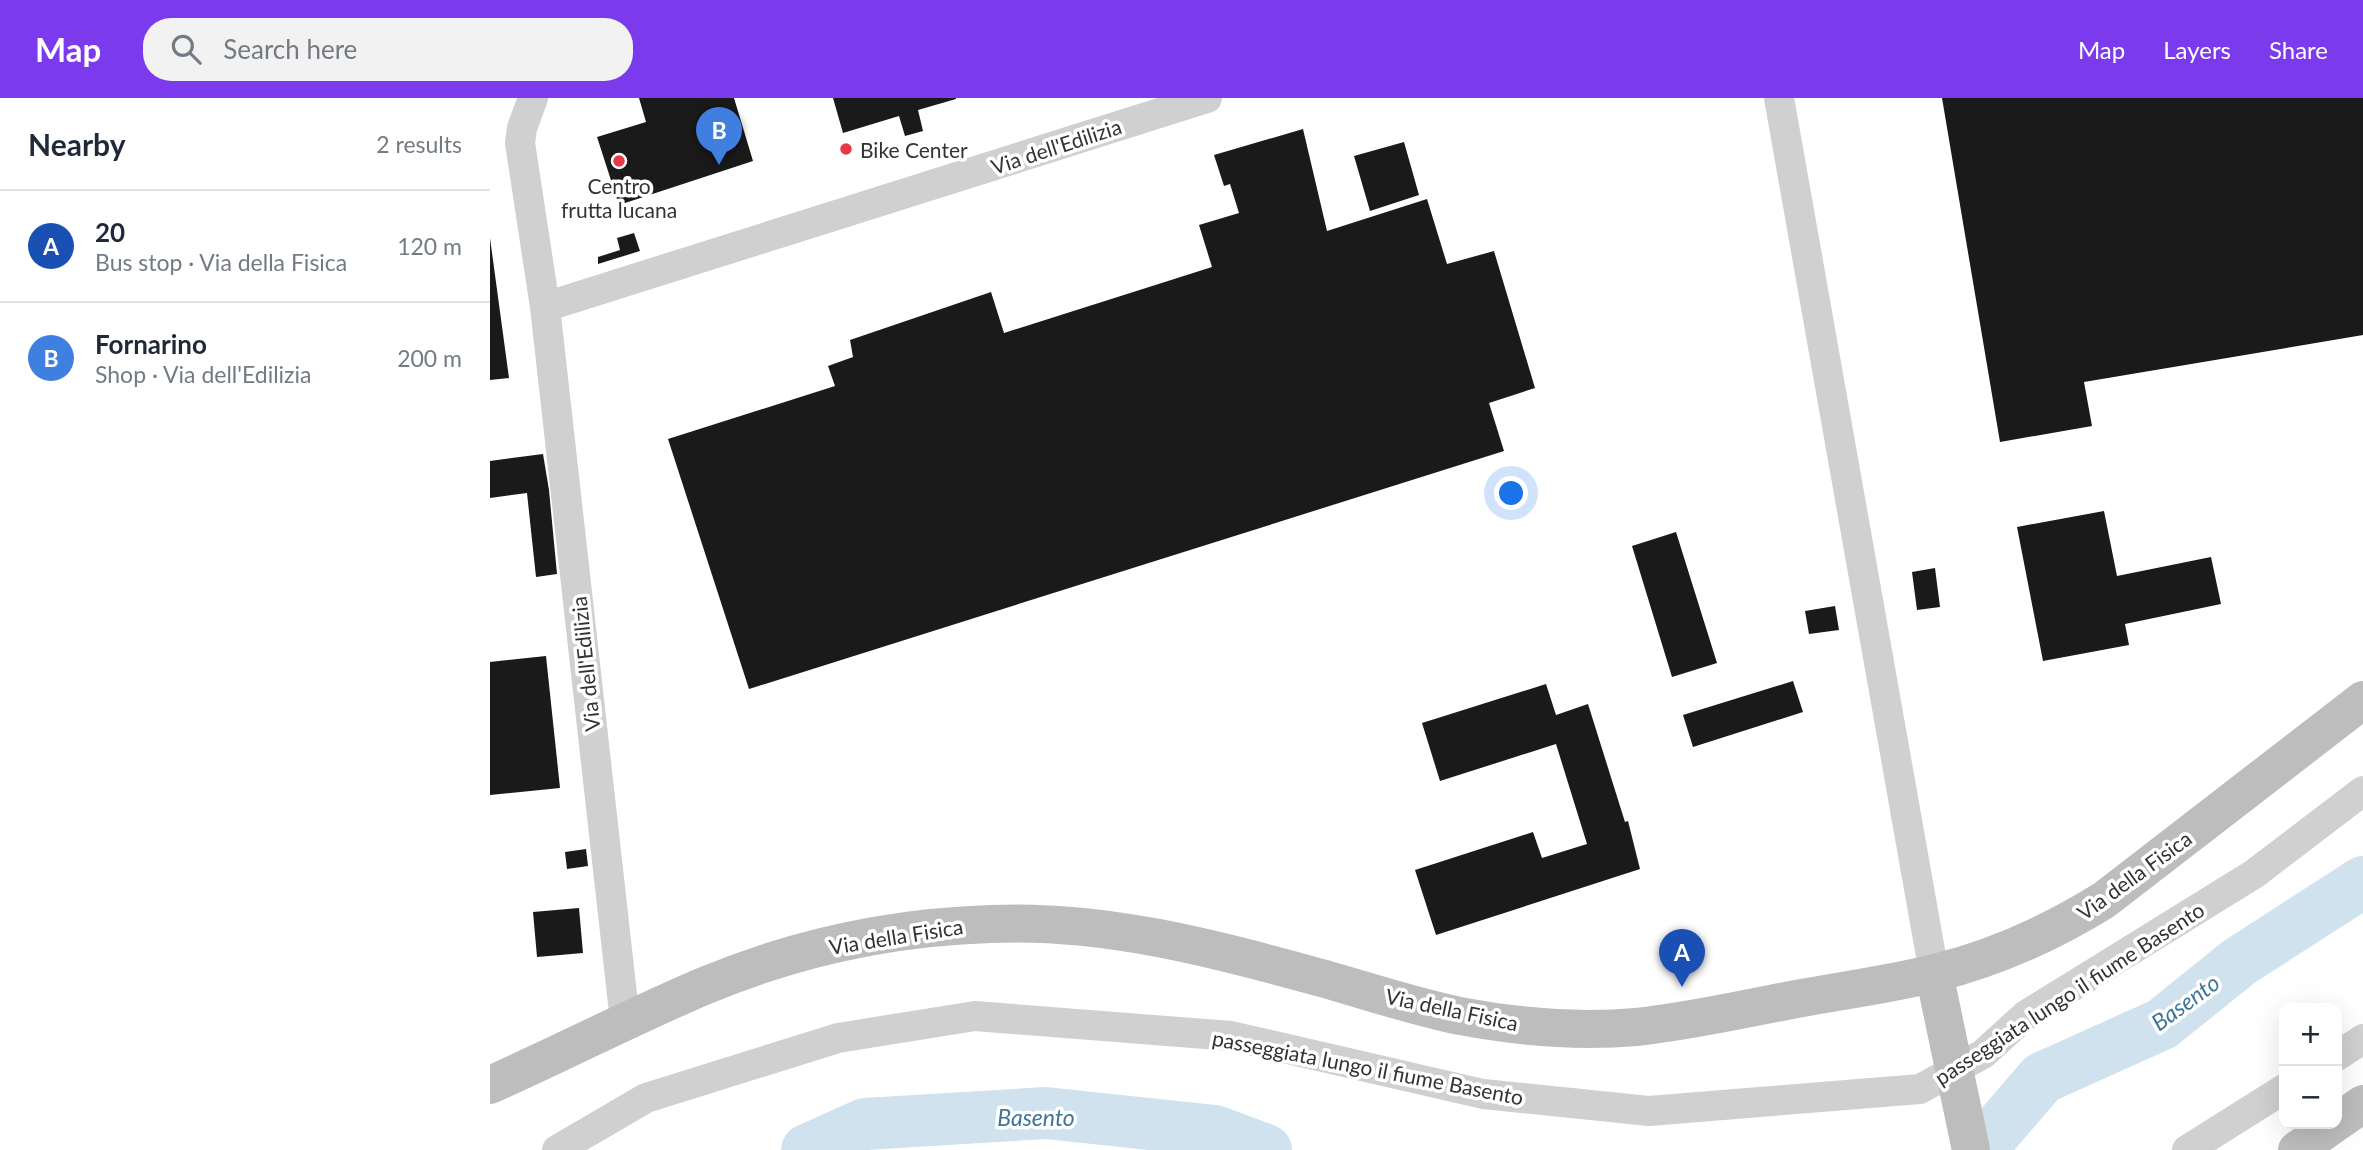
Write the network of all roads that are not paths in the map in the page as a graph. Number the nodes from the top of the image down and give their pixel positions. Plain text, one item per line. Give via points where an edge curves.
1 (533, 98) edge
2 (1207, 98) edge
3 (1779, 98) edge
4 (545, 307) junction
5 (2363, 700) edge
6 (2363, 791) edge
7 (1934, 973) junction
8 (625, 1021) junction
9 (2363, 1039) edge
10 (2342, 1053) edge
11 (490, 1085) edge
12 (2279, 1092) edge
13 (2363, 1104) edge
14 (2342, 1119) edge
15 (2327, 1129) edge
16 (557, 1150) edge
17 (1971, 1150) edge
18 (2187, 1150) edge
19 (2297, 1150) edge

1 - 4 street, Via dell'Edilizia via 520,143
2 - 4 street, Via dell'Edilizia
3 - 7 street
4 - 8 street, Via dell'Edilizia
5 - 7 street, Via della Fisica via 2104,900 2025,943
6 - 16 street, passeggiata lungo il fiume Basento via 2254,874 2026,1015 1983,1054 1920,1088 1649,1111 1483,1094 1231,1036 975,1016 838,1038 646,1098
7 - 8 street, Via della Fisica via 1677,1022 1545,1027 1458,1015 1182,943 1088,929 994,923 886,934 806,951 718,981
7 - 17 street, bridge
8 - 11 street, Via della Fisica
9 - 10 street
12 - 18 street
13 - 14 street
15 - 19 street

